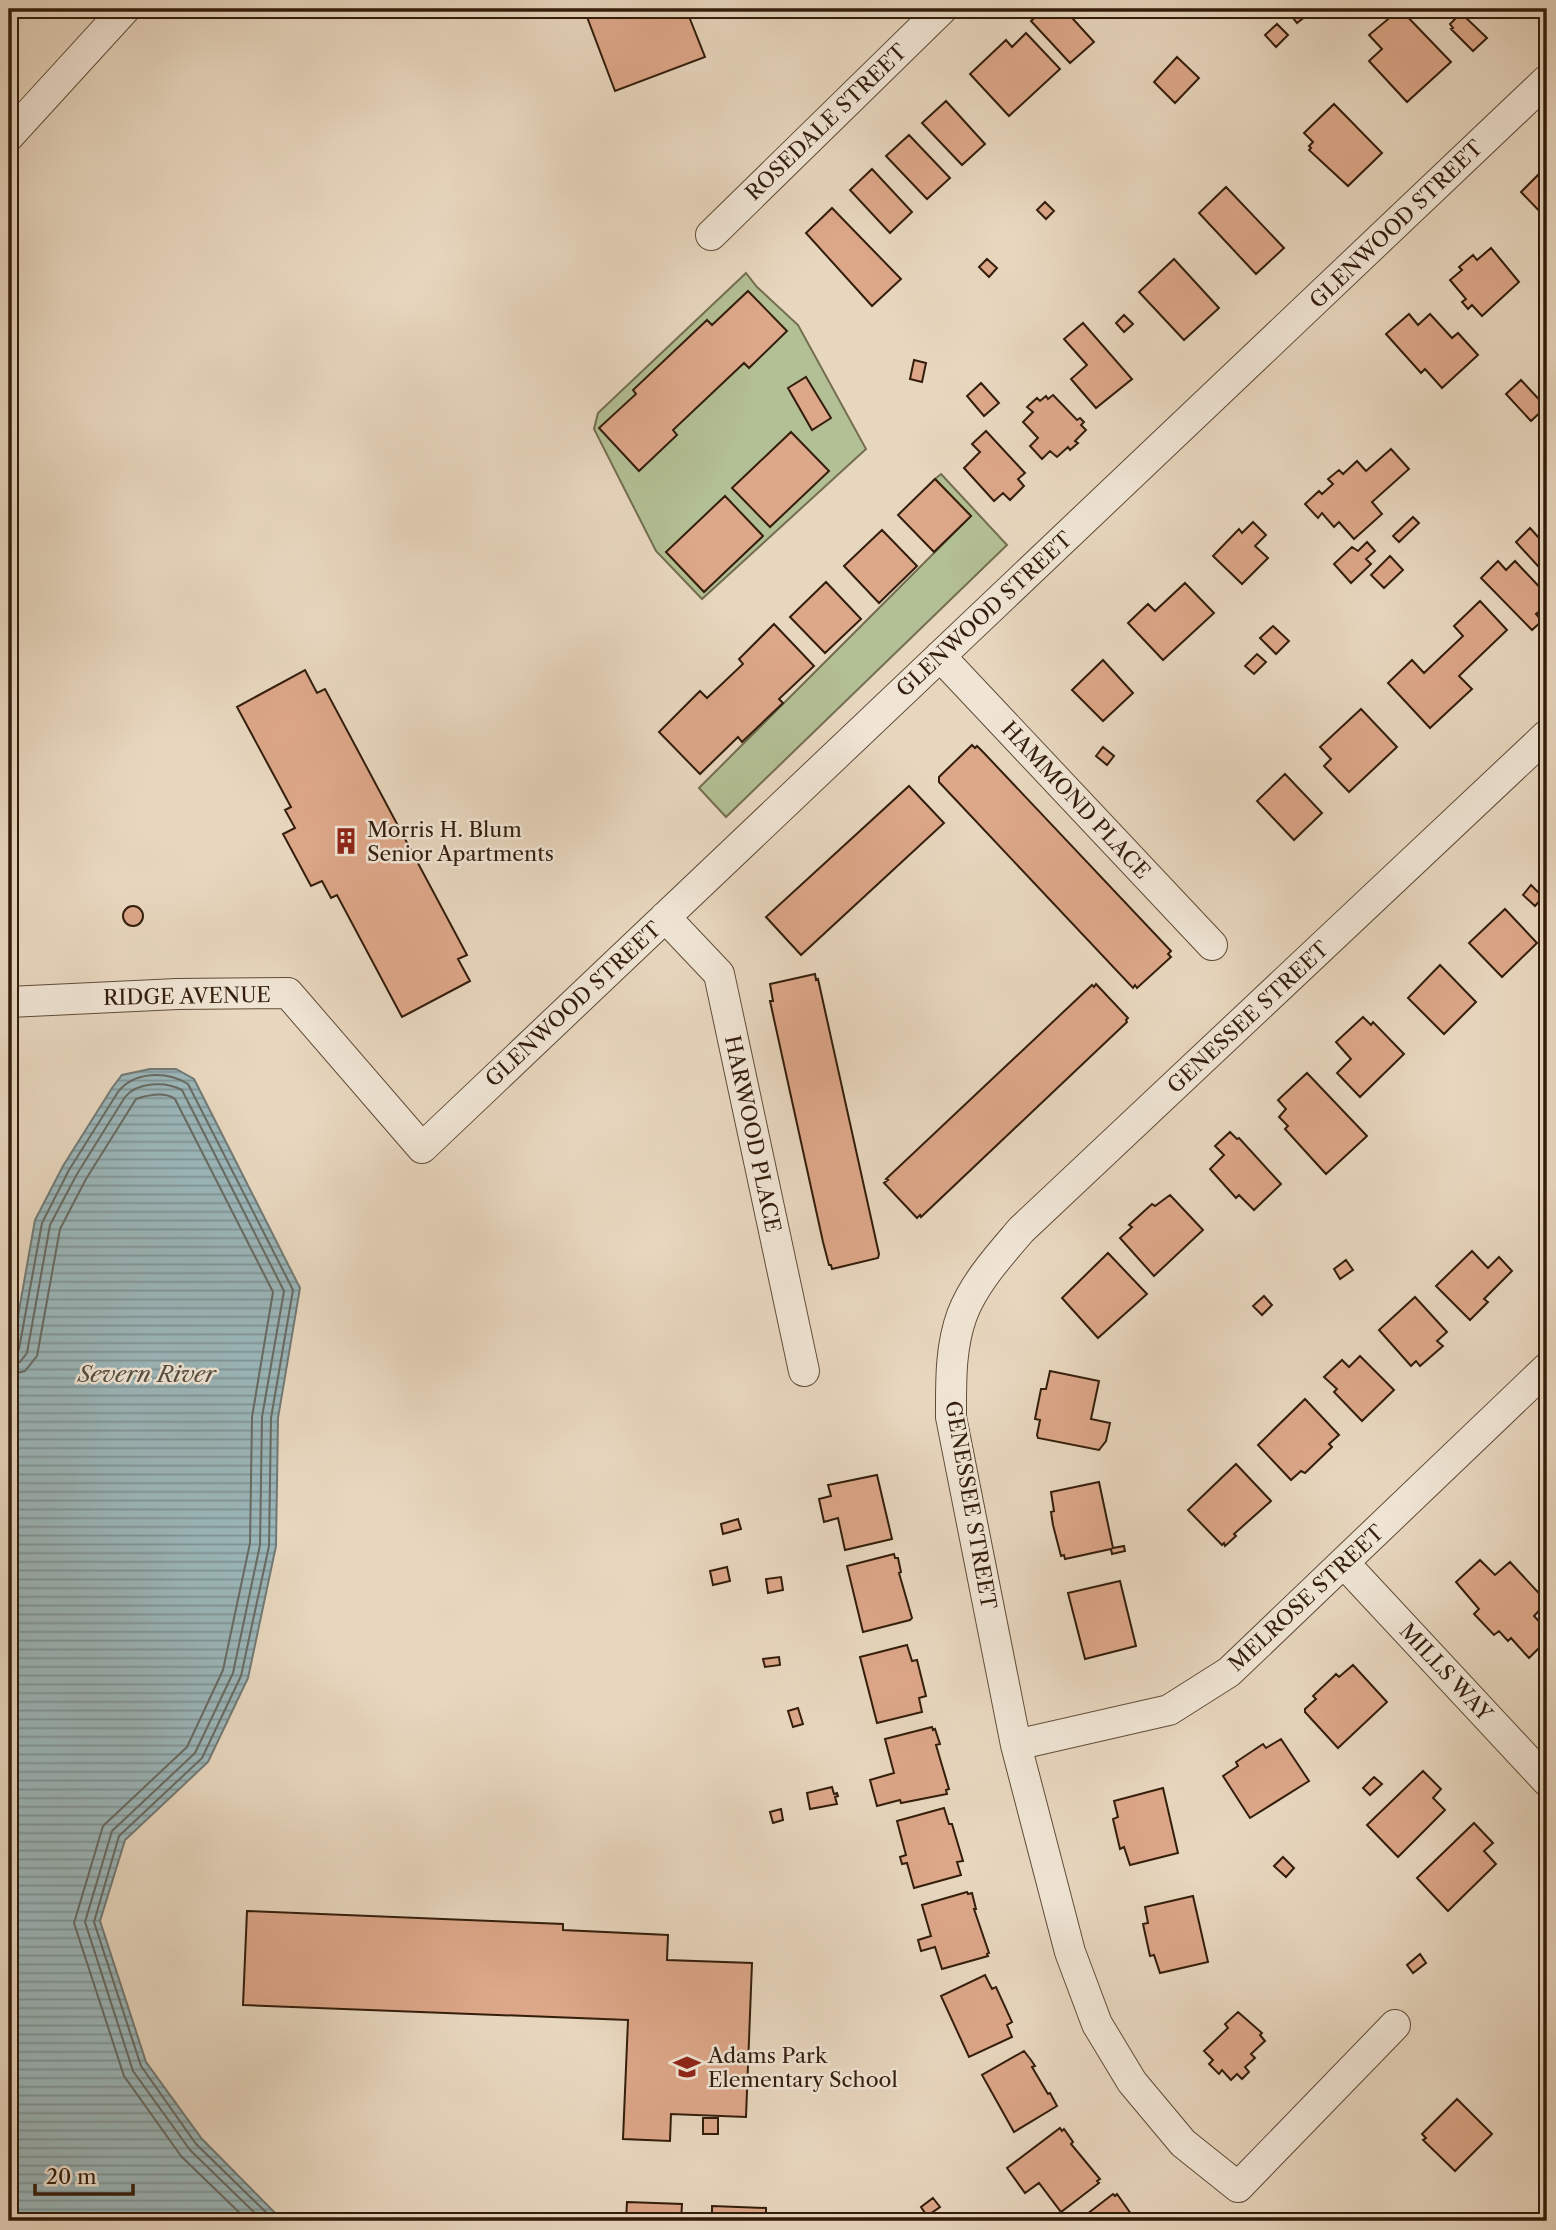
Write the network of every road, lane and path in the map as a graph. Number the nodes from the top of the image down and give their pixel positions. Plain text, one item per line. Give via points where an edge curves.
1 (125, 9) edge
2 (942, 9) edge
3 (1547, 80) edge
4 (9, 135) edge
5 (711, 235) dead end
6 (940, 656) junction
7 (1547, 735) edge
8 (665, 916) junction
9 (1212, 945) dead end
10 (9, 1002) edge
11 (422, 1148) joint
12 (1547, 1368) edge
13 (804, 1371) dead end
14 (1344, 1563) junction
15 (1016, 1745) junction
16 (1547, 1781) edge
17 (1395, 2025) dead end

1 - 4 street
2 - 5 street, ROSEDALE STREET
3 - 6 street, GLENWOOD STREET
6 - 8 street, GLENWOOD STREET
6 - 9 street, HAMMOND PLACE
7 - 15 street, GENESSEE STREET via 1021,1230 987,1271 962,1314 951,1364 951,1417
8 - 11 street, GLENWOOD STREET
8 - 13 street, HARWOOD PLACE via 719,974
10 - 11 street, RIDGE AVENUE via 288,993
12 - 14 street, MELROSE STREET
14 - 15 street, MELROSE STREET via 1229,1672 1169,1710
14 - 16 street, MILLS WAY
15 - 17 street, GENESSEE STREET via 1070,1952 1097,2024 1132,2082 1183,2143 1238,2187

